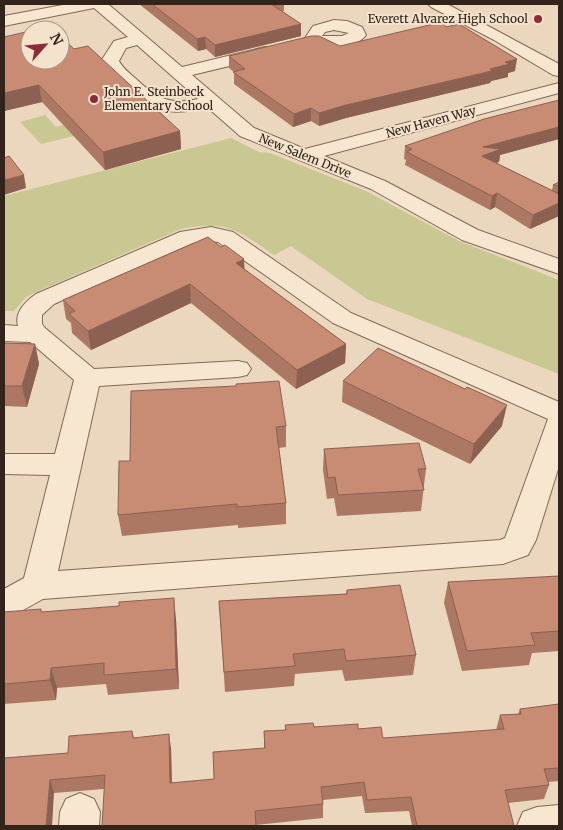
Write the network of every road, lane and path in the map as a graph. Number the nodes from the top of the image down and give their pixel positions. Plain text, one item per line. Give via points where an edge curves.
1 (90, 4) edge
2 (99, 4) edge
3 (453, 5) edge
4 (4, 21) edge
5 (140, 39) junction
6 (311, 41) edge
7 (559, 58) edge
8 (559, 72) edge
9 (179, 73) junction
10 (559, 88) edge
11 (210, 101) junction
12 (304, 156) junction
13 (553, 259) edge
14 (4, 333) edge
15 (36, 334) junction
16 (238, 369) dead end
17 (88, 378) junction
18 (559, 413) edge
19 (559, 423) edge
20 (4, 464) edge
21 (67, 464) junction
22 (38, 586) junction
23 (4, 604) edge
24 (559, 824) edge
25 (537, 826) edge

1 - 4 street
2 - 5 street, New Salem Drive
3 - 7 street
3 - 8 street
5 - 9 street, New Salem Drive
5 - 11 street via 120,45 110,61 151,102 177,108
6 - 9 street
9 - 11 street, New Salem Drive
10 - 12 street, New Haven Way
11 - 12 street, New Salem Drive via 247,132
12 - 13 street, New Salem Drive via 378,185 470,235
14 - 15 street
15 - 17 street
15 - 18 street via 28,321 32,310 44,299 188,237 217,235 225,237 342,318
16 - 17 street
17 - 21 street
19 - 22 street via 520,540 516,546 503,552
20 - 21 street
21 - 22 street
22 - 23 street
24 - 25 street

